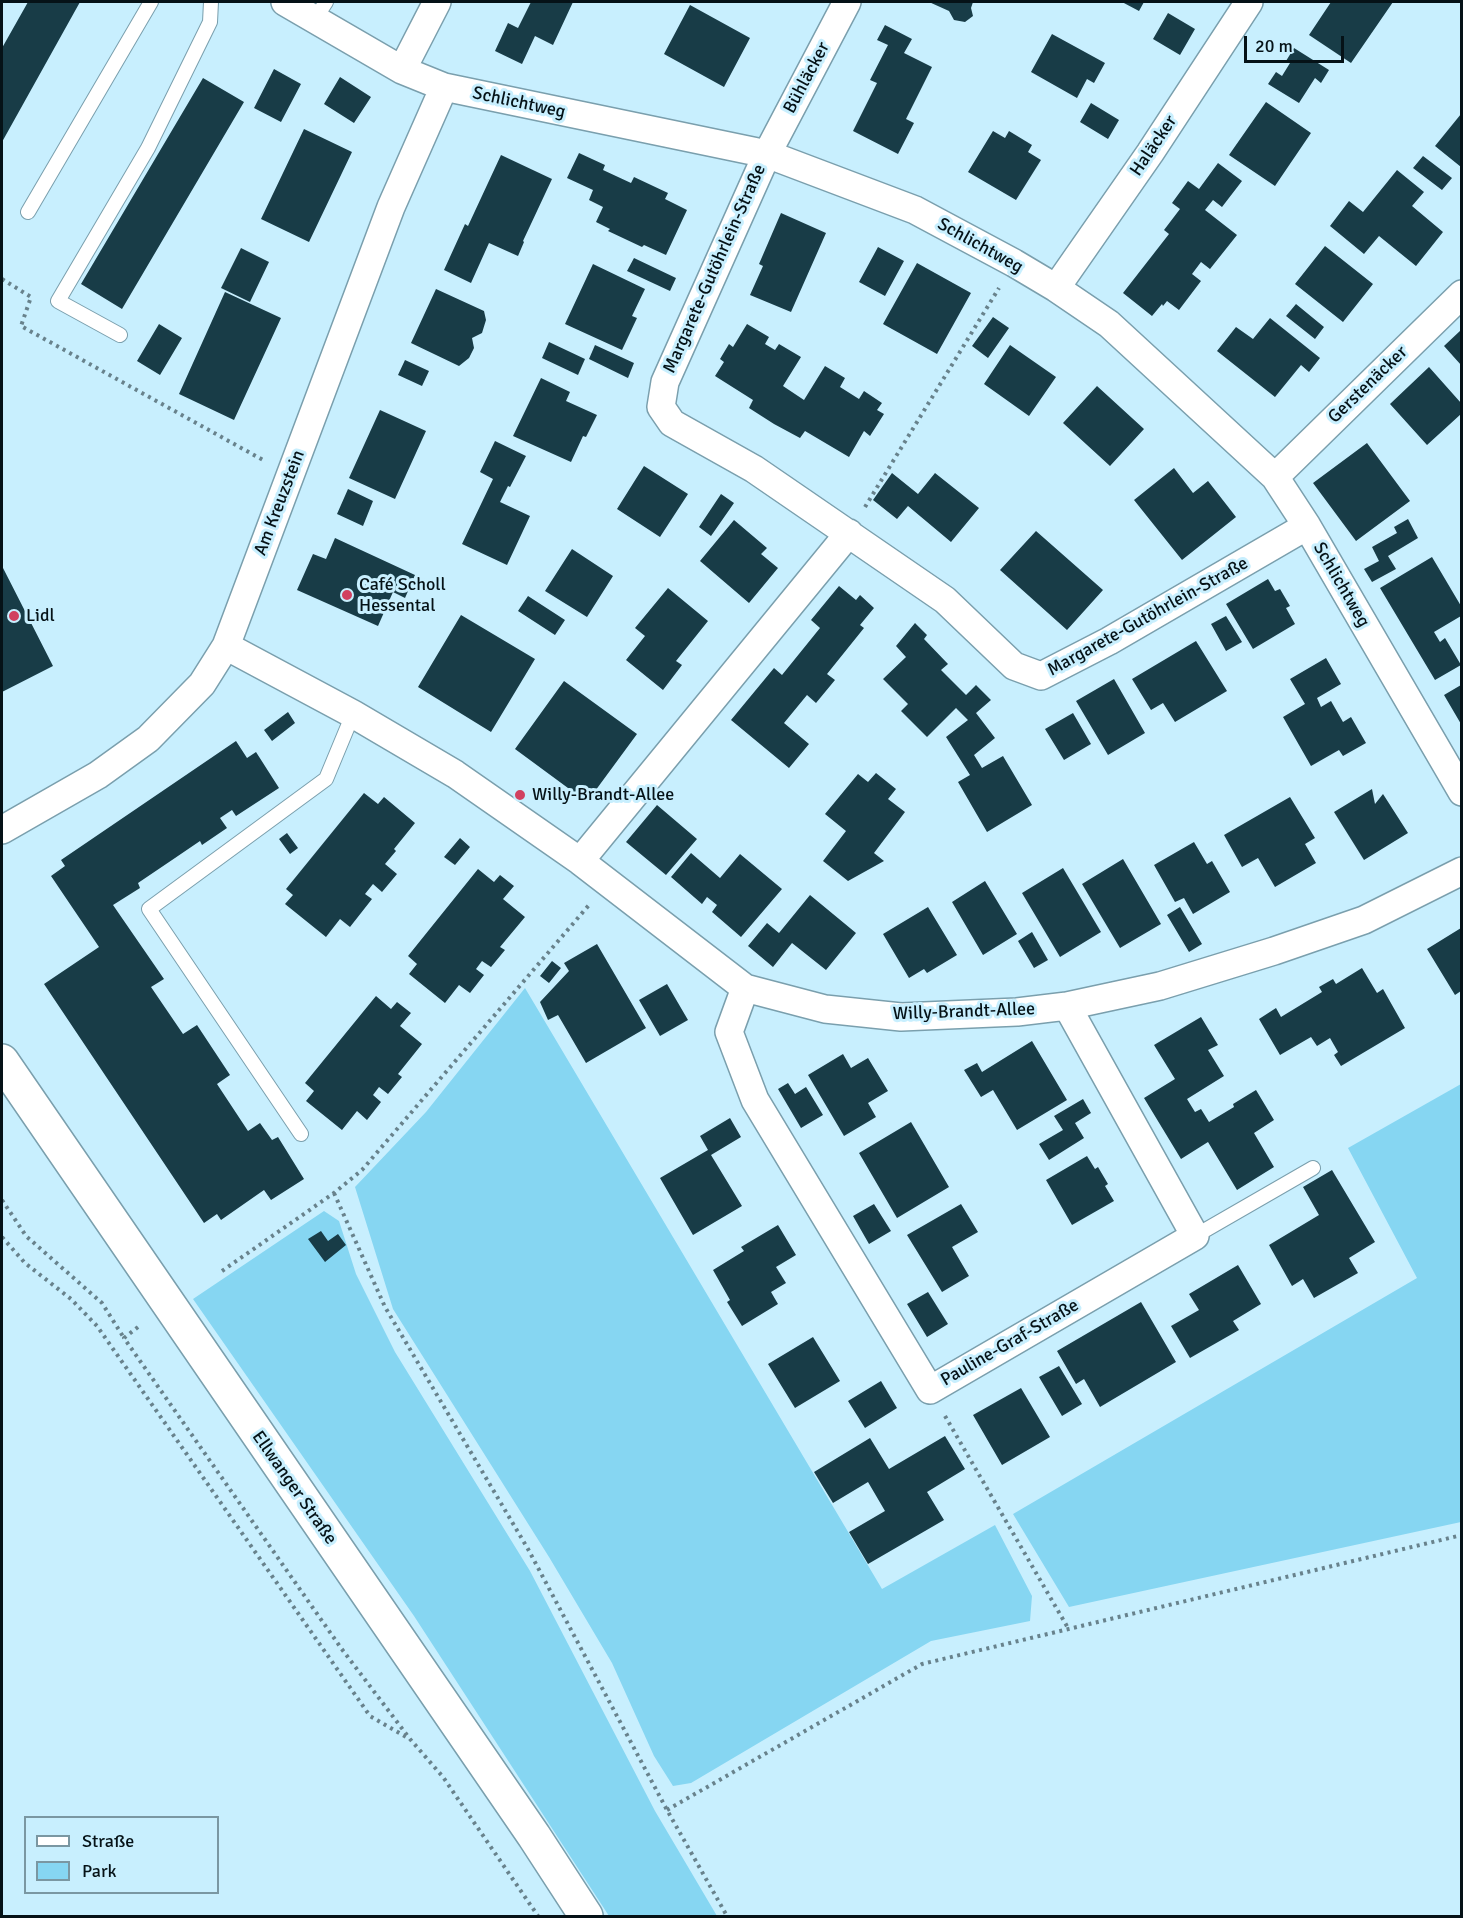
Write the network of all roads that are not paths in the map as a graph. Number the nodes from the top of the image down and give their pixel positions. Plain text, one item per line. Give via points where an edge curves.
1 (151, 2) edge
2 (212, 2) edge
3 (285, 2) edge
4 (437, 2) edge
5 (847, 2) edge
6 (1249, 2) edge
7 (320, 10) edge
8 (402, 70) junction
9 (444, 87) junction
10 (767, 154) junction
11 (28, 212) dead end
12 (1056, 288) junction
13 (1461, 294) edge
14 (120, 335) dead end
15 (1275, 477) junction
16 (1307, 526) junction
17 (849, 533) junction
18 (226, 646) junction
19 (353, 714) junction
20 (1461, 792) edge
21 (2, 830) edge
22 (580, 861) junction
23 (1461, 871) edge
24 (745, 988) junction
25 (1067, 1006) junction
26 (2, 1061) edge
27 (301, 1134) dead end
28 (1313, 1168) dead end
29 (1195, 1236) junction
30 (586, 1917) edge

1 - 11 lane
2 - 14 lane via 210,22 148,148 58,301
3 - 7 street, Schlichtweg
4 - 8 street
5 - 10 street, Bühläcker
6 - 12 street, Haläcker
7 - 8 street, Schlichtweg
8 - 9 street, Schlichtweg
9 - 10 street, Schlichtweg
9 - 18 street, Am Kreuzstein via 391,207
10 - 12 street, Schlichtweg via 915,210
10 - 17 street, Margarete-Gutöhrlein-Straße via 664,382 661,407 672,423 754,469
12 - 15 street, Schlichtweg via 1109,324
13 - 15 street, Gerstenäcker
15 - 16 street, Schlichtweg
16 - 17 street, Margarete-Gutöhrlein-Straße via 1041,676 1014,666 945,600
16 - 20 street, Schlichtweg
17 - 22 street
18 - 19 street, Willy-Brandt-Allee
18 - 21 street, Am Kreuzstein via 202,684 148,739 98,775
19 - 22 street, Willy-Brandt-Allee via 455,774
19 - 27 lane via 326,779 149,909
22 - 24 street, Willy-Brandt-Allee
23 - 25 street, Willy-Brandt-Allee via 1364,920 1274,951 1160,986
24 - 25 street, Willy-Brandt-Allee via 825,1009 901,1017
24 - 29 street, Pauline-Graf-Straße via 729,1032 755,1100 930,1390
25 - 29 street
26 - 30 main road, Ellwanger Straße
28 - 29 lane

